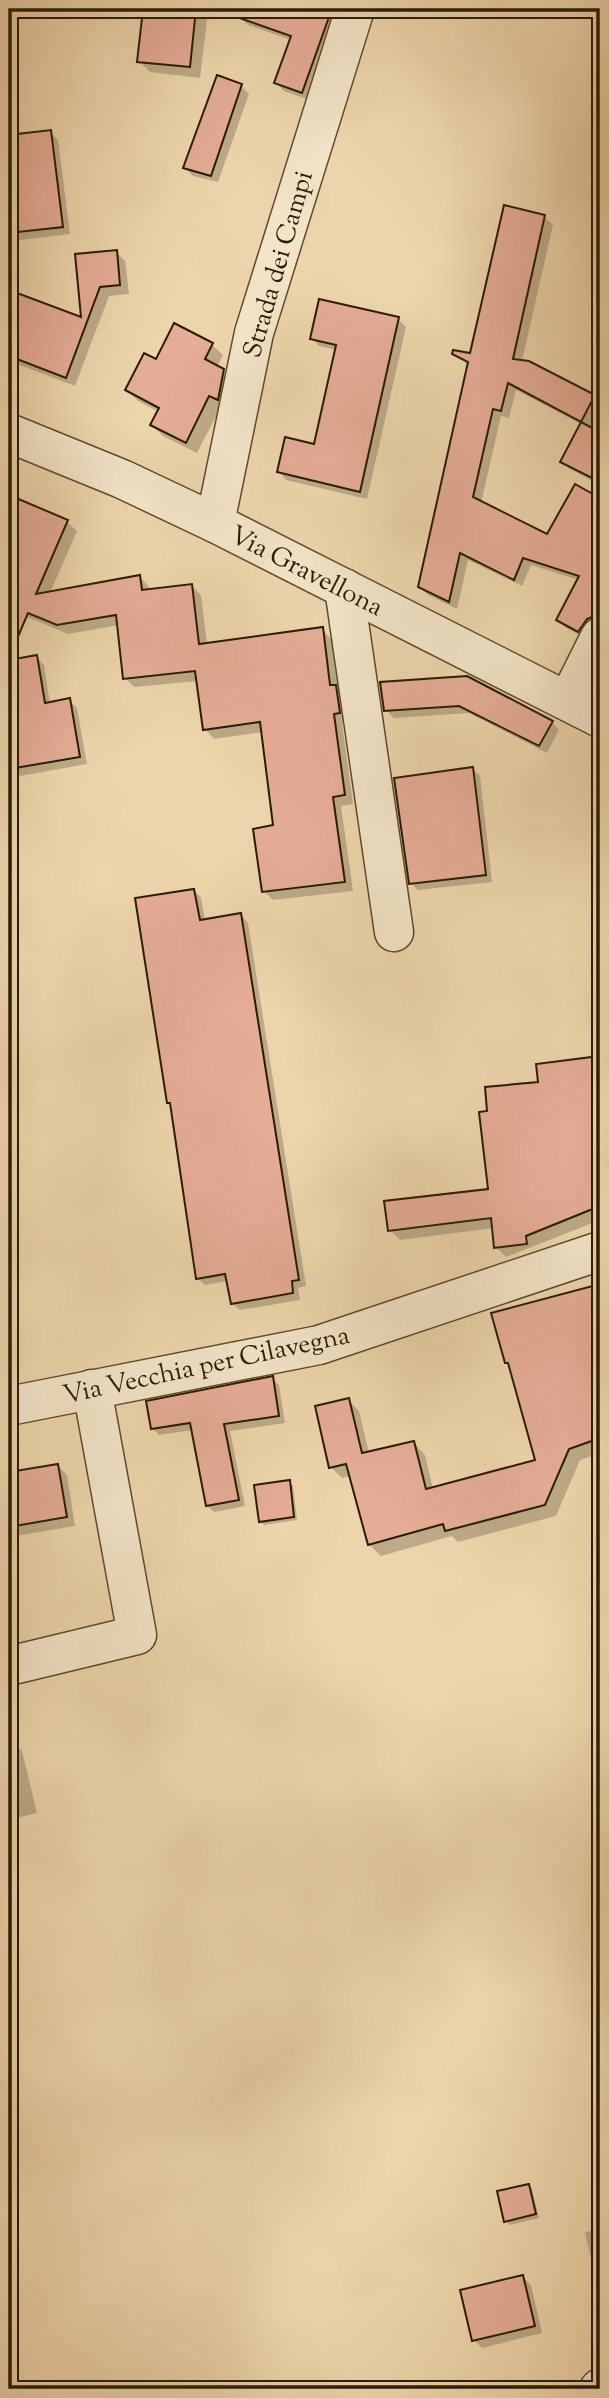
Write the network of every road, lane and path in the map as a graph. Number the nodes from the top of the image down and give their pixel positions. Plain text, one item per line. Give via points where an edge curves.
1 (355, 9) edge
2 (9, 433) edge
3 (215, 523) junction
4 (344, 588) junction
5 (600, 637) edge
6 (584, 710) edge
7 (394, 932) dead end
8 (600, 1251) edge
9 (92, 1390) junction
10 (9, 1406) edge
11 (17, 1664) dead end

1 - 3 street, Strada dei Campi via 254,333
2 - 3 street, Via Gravellona
3 - 4 street, Via Gravellona
4 - 6 street, Via Gravellona
4 - 7 street
5 - 6 street
8 - 9 street, Via Vecchia per Cilavegna via 319,1345
9 - 10 street, Via Vecchia per Cilavegna
9 - 11 street via 137,1635

